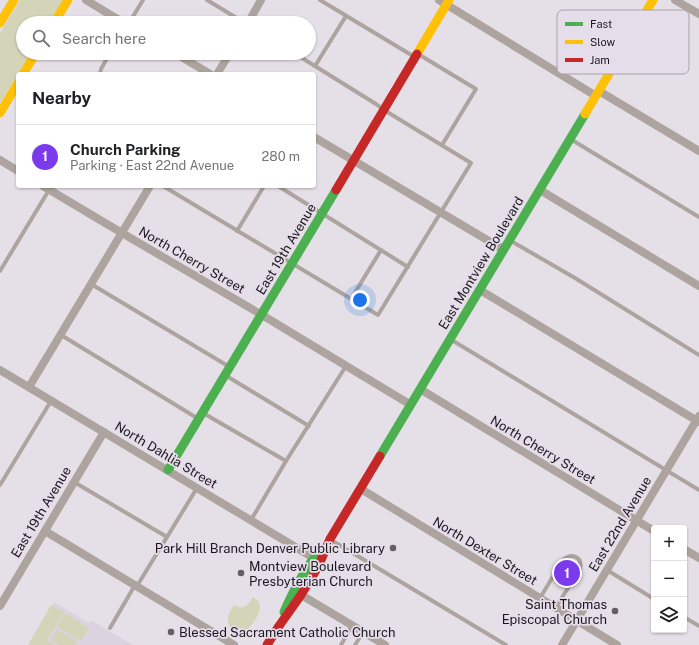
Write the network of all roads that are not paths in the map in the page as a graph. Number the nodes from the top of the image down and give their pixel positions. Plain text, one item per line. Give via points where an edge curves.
1 (14, 0) edge
2 (68, 0) edge
3 (86, 0) edge
4 (143, 0) edge
5 (207, 0) edge
6 (261, 0) edge
7 (320, 0) edge
8 (653, 0) edge
9 (675, 0) edge
10 (445, 2) edge
11 (647, 10) edge
12 (699, 14) edge
13 (58, 16) edge
14 (112, 16) edge
15 (133, 16) edge
16 (234, 16) edge
17 (251, 16) edge
18 (346, 16) junction
19 (0, 23) edge
20 (416, 56) junction
21 (32, 60) edge
22 (106, 60) edge
23 (187, 60) edge
24 (226, 60) edge
25 (305, 60) edge
26 (315, 66) junction
27 (557, 69) edge
28 (24, 72) edge
29 (100, 72) edge
30 (207, 72) edge
31 (218, 72) edge
32 (565, 74) edge
33 (608, 74) edge
34 (16, 86) edge
35 (597, 93) junction
36 (384, 110) junction
37 (0, 113) edge
38 (316, 138) edge
39 (570, 138) junction
40 (442, 145) junction
41 (699, 151) edge
42 (0, 160) edge
43 (354, 161) junction
44 (16, 170) edge
45 (46, 188) edge
46 (149, 188) edge
47 (166, 188) edge
48 (263, 188) edge
49 (281, 188) edge
50 (540, 190) junction
51 (441, 212) junction
52 (322, 214) junction
53 (699, 217) edge
54 (236, 231) junction
55 (122, 233) junction
56 (510, 240) junction
57 (381, 250) junction
58 (504, 250) junction
59 (292, 264) junction
60 (408, 267) junction
61 (0, 271) edge
62 (91, 284) junction
63 (699, 286) edge
64 (480, 290) junction
65 (351, 299) junction
66 (262, 315) junction
67 (60, 334) junction
68 (450, 339) junction
69 (699, 355) edge
70 (346, 366) junction
71 (0, 370) edge
72 (228, 371) junction
73 (29, 387) junction
74 (420, 389) junction
75 (51, 400) junction
76 (411, 405) junction
77 (201, 416) junction
78 (698, 419) edge
79 (309, 426) junction
80 (104, 432) junction
81 (286, 461) junction
82 (168, 470) junction
83 (666, 471) junction
84 (74, 482) junction
85 (0, 485) edge
86 (197, 488) junction
87 (361, 489) junction
88 (699, 490) edge
89 (251, 520) junction
90 (637, 520) junction
91 (651, 529) edge
92 (45, 531) junction
93 (167, 537) junction
94 (330, 539) junction
95 (687, 551) edge
96 (699, 558) edge
97 (317, 560) junction
98 (607, 570) junction
99 (136, 586) junction
100 (297, 593) junction
101 (651, 597) edge
102 (540, 598) junction
103 (0, 606) edge
104 (555, 608) junction
105 (687, 619) edge
106 (577, 621) junction
107 (352, 625) junction
108 (699, 626) edge
109 (110, 628) dead end
110 (363, 632) junction
111 (234, 645) edge
112 (267, 645) edge
113 (341, 645) edge
114 (355, 645) edge
115 (385, 645) edge
116 (506, 645) edge
117 (562, 645) edge
118 (617, 645) edge

1 - 19 street
2 - 13 street
3 - 14 street
4 - 15 lane
5 - 16 lane
6 - 17 street
7 - 18 lane
8 - 11 street, East Montview Boulevard
9 - 12 street
10 - 20 street, East 19th Avenue
10 - 27 street
18 - 20 lane
18 - 26 lane
20 - 36 street, East 19th Avenue
20 - 40 lane via 476,89
21 - 28 street
22 - 29 lane
23 - 30 street
24 - 31 street
25 - 26 lane
26 - 36 lane
32 - 35 street
33 - 35 street, East Montview Boulevard
34 - 37 street
35 - 39 street, East Montview Boulevard
35 - 41 street
36 - 40 lane
36 - 43 street, East 19th Avenue
38 - 43 street
39 - 50 street, East Montview Boulevard
39 - 53 lane
40 - 51 lane via 471,163
42 - 44 street
43 - 51 street
43 - 52 street, East 19th Avenue
45 - 55 street, North Cherry Street
45 - 61 lane
46 - 55 street
47 - 54 lane
48 - 54 lane
49 - 52 lane
50 - 56 street, East Montview Boulevard
50 - 63 street
51 - 58 street
51 - 60 lane
52 - 57 lane
52 - 59 street, East 19th Avenue
54 - 59 lane
55 - 62 street
55 - 66 street, North Cherry Street
56 - 58 street, East Montview Boulevard
56 - 69 lane
57 - 60 lane
57 - 65 lane
58 - 64 street, East Montview Boulevard
59 - 65 lane
59 - 66 street, East 19th Avenue
60 - 65 lane via 378,315
62 - 67 street
62 - 72 lane
64 - 68 street, East Montview Boulevard
64 - 78 street
66 - 70 street, North Cherry Street
66 - 72 street, East 19th Avenue
67 - 73 street
67 - 77 lane
68 - 74 street, East Montview Boulevard
68 - 83 lane
70 - 76 street, North Cherry Street
70 - 79 lane
71 - 73 street, North Dahlia Street
72 - 77 street, East 19th Avenue
72 - 79 lane
73 - 75 street, North Dahlia Street
74 - 76 street, East Montview Boulevard
74 - 90 street, North Cherry Street
75 - 80 street, North Dahlia Street
75 - 85 lane
76 - 87 street, East Montview Boulevard
77 - 81 lane
77 - 82 street, East 19th Avenue
78 - 83 street, East 22nd Avenue
79 - 81 lane
80 - 82 street, North Dahlia Street
80 - 84 street, East 19th Avenue
81 - 89 lane
82 - 86 street, North Dahlia Street
83 - 88 lane
83 - 90 street, East 22nd Avenue
84 - 92 street, East 19th Avenue
84 - 93 lane
86 - 89 street, North Dahlia Street
86 - 93 lane
87 - 94 street, East Montview Boulevard
87 - 102 street, North Dexter Street
89 - 97 street, North Dahlia Street
90 - 91 street, North Cherry Street
90 - 98 street, East 22nd Avenue
92 - 99 street
92 - 103 street, East 19th Avenue
93 - 99 lane
94 - 97 street, East Montview Boulevard
94 - 116 lane
95 - 96 street
97 - 100 street, East Montview Boulevard
98 - 101 lane
98 - 106 street, East 22nd Avenue
99 - 109 lane
99 - 111 street
100 - 107 street
100 - 112 street, East Montview Boulevard
102 - 104 street, North Dexter Street
102 - 104 lane via 567,556 576,558 582,564 580,569
104 - 106 street, North Dexter Street
105 - 108 lane
106 - 117 street, East 22nd Avenue
106 - 118 street, North Dexter Street
107 - 110 street
107 - 113 lane
110 - 114 lane
110 - 115 street

